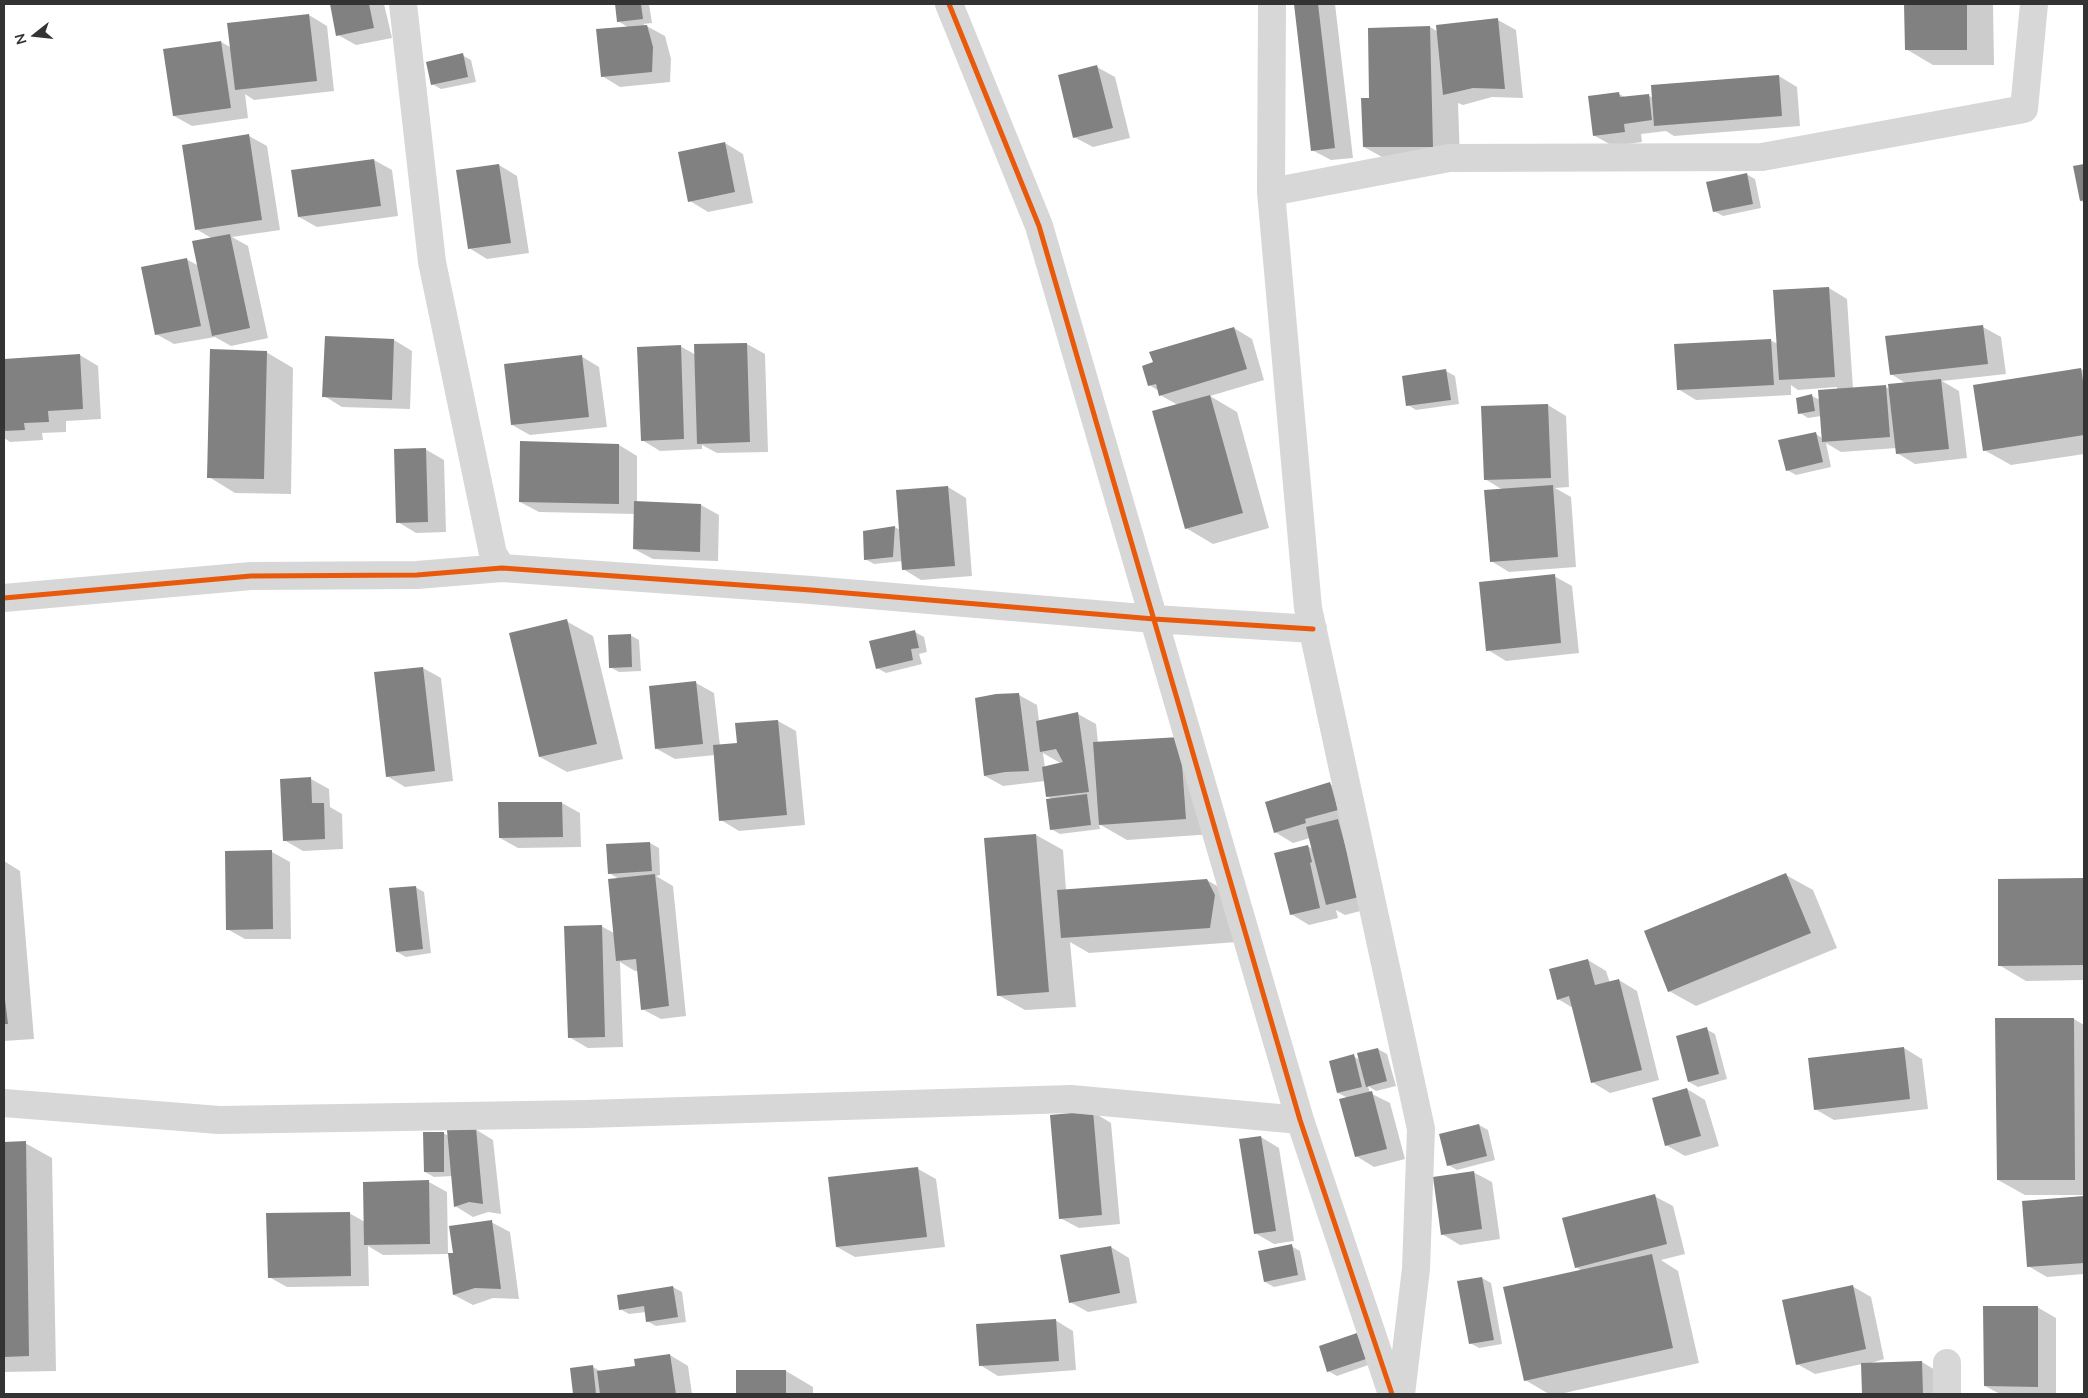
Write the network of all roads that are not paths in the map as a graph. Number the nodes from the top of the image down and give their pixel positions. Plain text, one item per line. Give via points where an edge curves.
1 (403, 4) edge
2 (949, 4) edge
3 (1272, 4) edge
4 (2034, 4) edge
5 (1272, 192) junction
6 (502, 568) junction
7 (4, 598) edge
8 (1154, 619) junction
9 (1313, 629) junction
10 (4, 1103) edge
11 (1300, 1120) junction
12 (1946, 1363) dead end
13 (1392, 1394) edge
14 (1401, 1394) edge
15 (1947, 1394) edge

1 - 6 street via 432,262 494,554
2 - 8 street via 1039,226
3 - 5 street
4 - 5 street via 2024,109 1762,157 1449,158
5 - 9 street via 1308,608
6 - 7 street via 417,575 251,576
6 - 8 street
8 - 9 street
8 - 11 street
9 - 14 street via 1421,1129 1416,1269
10 - 11 street via 219,1120 576,1114 1071,1099
11 - 13 street
12 - 15 street

